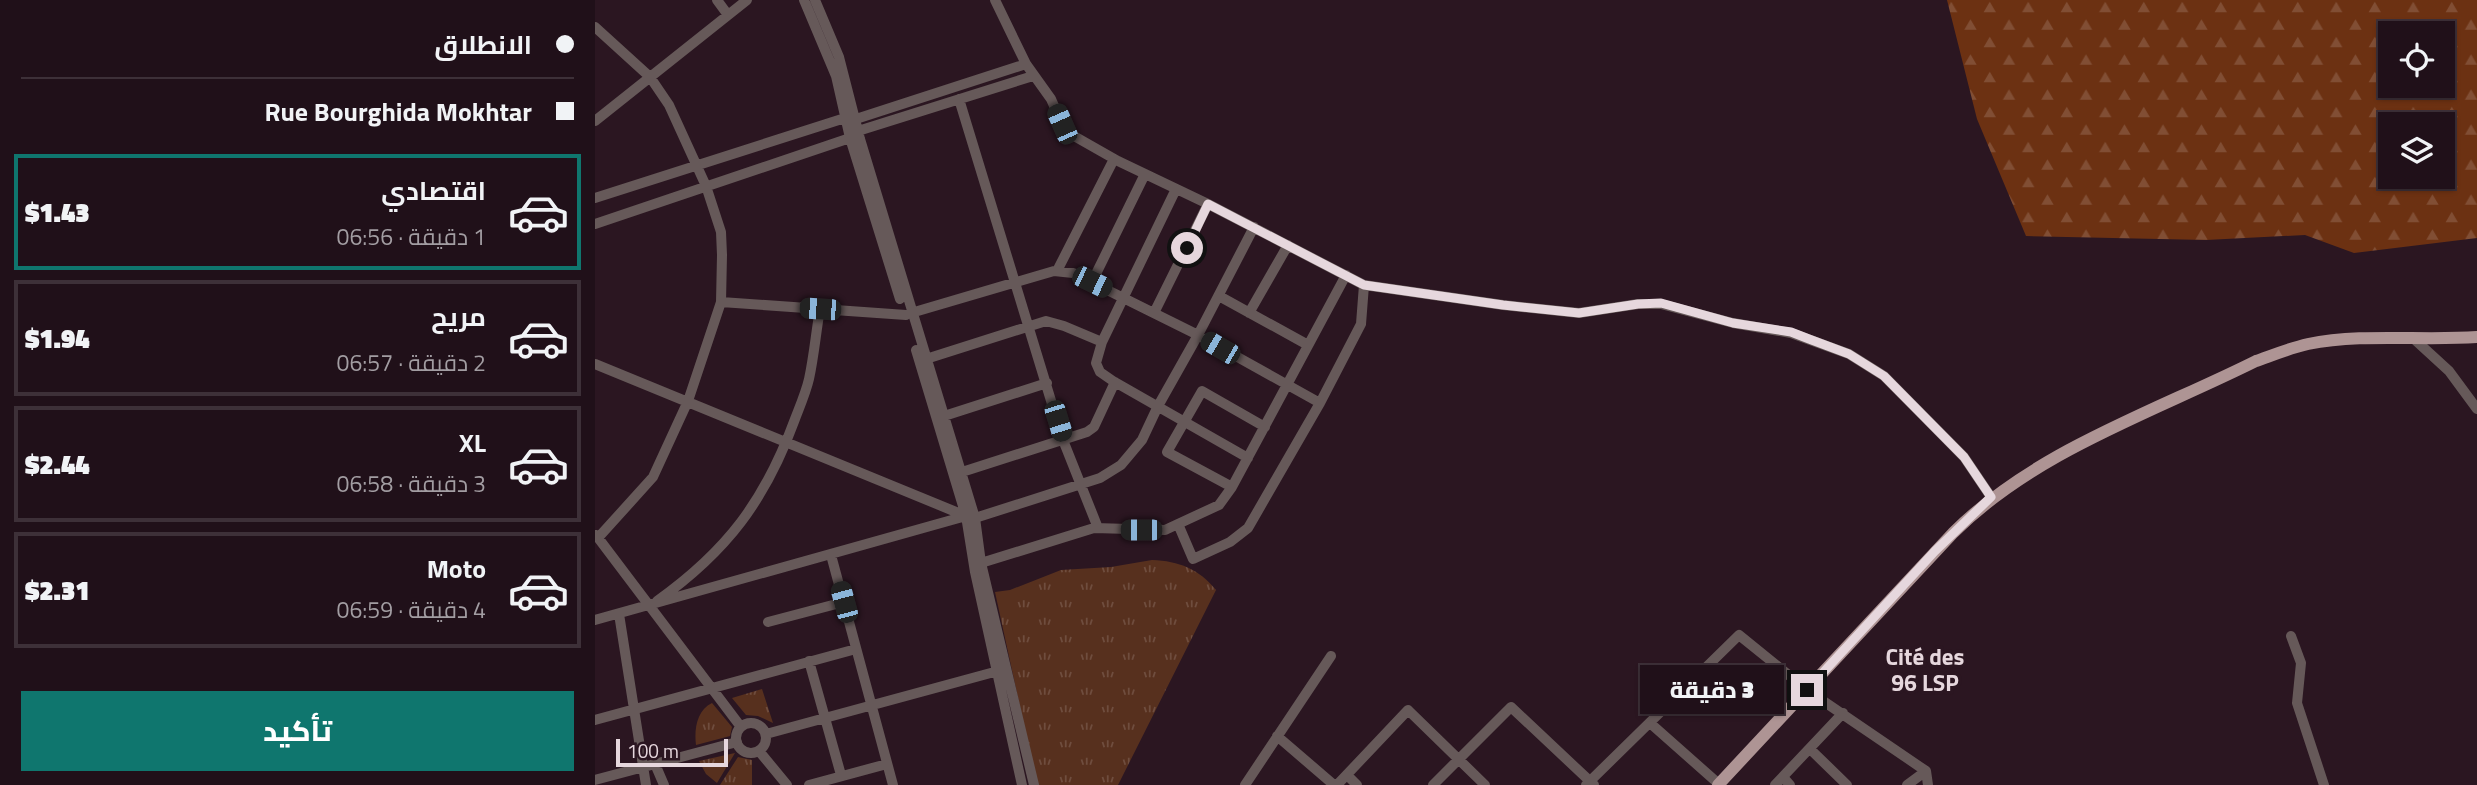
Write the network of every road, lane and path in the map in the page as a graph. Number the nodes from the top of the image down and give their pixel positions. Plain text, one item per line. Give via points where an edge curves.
1 (716, 0) edge
2 (747, 0) edge
3 (804, 0) edge
4 (815, 0) edge
5 (995, 0) edge
6 (727, 15) junction
7 (595, 27) edge
8 (1026, 64) junction
9 (1033, 76) junction
10 (650, 77) junction
11 (959, 99) junction
12 (850, 118) junction
13 (595, 121) edge
14 (854, 134) junction
15 (1114, 159) junction
16 (696, 166) junction
17 (1145, 174) junction
18 (706, 186) junction
19 (1176, 189) junction
20 (595, 198) edge
21 (1208, 204) junction
22 (595, 224) edge
23 (1254, 227) junction
24 (1287, 245) junction
25 (1057, 271) junction
26 (1346, 275) junction
27 (1092, 282) junction
28 (1015, 283) junction
29 (1364, 285) junction
30 (1219, 296) junction
31 (1124, 298) junction
32 (721, 302) junction
33 (820, 309) junction
34 (1154, 313) junction
35 (1249, 313) junction
36 (908, 314) junction
37 (1030, 326) junction
38 (1198, 335) junction
39 (2477, 337) edge
40 (2413, 338) junction
41 (1102, 342) junction
42 (1308, 345) junction
43 (926, 359) junction
44 (595, 364) edge
45 (1115, 382) junction
46 (1047, 383) junction
47 (1286, 386) junction
48 (688, 401) junction
49 (1320, 403) junction
50 (1158, 406) junction
51 (2477, 409) edge
52 (941, 417) junction
53 (1185, 421) junction
54 (1265, 427) junction
55 (1063, 440) junction
56 (787, 442) junction
57 (1248, 458) junction
58 (962, 472) junction
59 (1081, 485) junction
60 (1232, 487) junction
61 (1991, 497) junction
62 (971, 517) junction
63 (1178, 524) junction
64 (1098, 528) junction
65 (597, 536) edge
66 (831, 555) junction
67 (981, 563) junction
68 (844, 602) junction
69 (650, 605) junction
70 (619, 614) junction
71 (595, 620) edge
72 (768, 622) dead end
73 (2291, 636) dead end
74 (856, 649) junction
75 (1331, 656) dead end
76 (809, 661) junction
77 (998, 671) junction
78 (713, 688) junction
79 (1807, 690) junction
80 (871, 705) junction
81 (633, 710) junction
82 (1843, 713) junction
83 (825, 717) junction
84 (595, 720) edge
85 (1650, 723) junction
86 (741, 727) junction
87 (766, 734) junction
88 (1277, 736) junction
89 (737, 742) junction
90 (1810, 749) junction
91 (759, 751) junction
92 (1459, 760) junction
93 (655, 764) junction
94 (887, 764) junction
95 (643, 767) junction
96 (1926, 771) junction
97 (841, 775) junction
98 (1346, 775) junction
99 (595, 780) edge
100 (1782, 782) edge
101 (1590, 784) edge
102 (646, 785) edge
103 (664, 785) edge
104 (787, 785) edge
105 (809, 785) edge
106 (893, 785) edge
107 (1022, 785) edge
108 (1034, 785) edge
109 (1245, 785) edge
110 (1335, 785) edge
111 (1357, 785) edge
112 (1433, 785) edge
113 (1485, 785) edge
114 (1719, 785) edge
115 (1847, 785) edge
116 (1907, 785) edge
117 (1928, 785) edge
118 (2324, 785) edge

1 - 6 street
2 - 6 street
3 - 12 street
4 - 12 street via 839,57
5 - 8 street
6 - 10 street
7 - 10 street
8 - 9 street
8 - 12 street
9 - 11 street
9 - 15 street via 1066,130
10 - 13 street
10 - 16 street via 669,105
11 - 14 street
11 - 28 street
12 - 14 street
12 - 16 street
14 - 18 street
14 - 36 street
15 - 17 street
15 - 25 street
16 - 18 street
16 - 20 street
17 - 19 street
17 - 27 street
18 - 22 street
18 - 32 street via 721,232
19 - 21 street
19 - 31 street
21 - 23 street
21 - 34 street
23 - 24 street
23 - 30 street
24 - 26 street
24 - 35 street
25 - 27 street
25 - 28 street
26 - 29 street
26 - 42 street
27 - 31 street
28 - 36 street
28 - 37 street
29 - 49 street via 1361,324
29 - 61 street via 1579,313 1661,303 1733,323 1791,332 1849,354 1884,376 1964,457
30 - 35 street
30 - 38 street
31 - 34 street
31 - 41 street
32 - 33 street
32 - 48 street
33 - 36 street
33 - 56 street via 809,381
34 - 38 street
35 - 42 street
36 - 43 street
36 - 52 street
37 - 41 street via 1052,322
37 - 43 street
37 - 46 street
38 - 47 street
38 - 50 street
39 - 40 main road
40 - 51 street via 2449,371
40 - 61 main road via 2324,342 2256,361 2064,453
41 - 45 street via 1096,363 1100,372
42 - 47 street
43 - 52 street
44 - 48 street
45 - 50 street
45 - 55 street via 1094,427
46 - 52 street
46 - 55 street
47 - 49 street
47 - 54 street
48 - 56 street
48 - 65 street via 653,477
49 - 63 street via 1248,528 1193,559
50 - 53 street
50 - 59 street via 1142,440 1121,465
52 - 58 street
52 - 62 street
53 - 54 street via 1202,391
53 - 57 street
53 - 60 street via 1167,452
54 - 57 street
55 - 58 street
55 - 59 street
56 - 62 street
56 - 69 street via 761,495 729,540 691,577
57 - 60 street
58 - 62 street
59 - 62 street
59 - 64 street
60 - 63 street via 1219,505
61 - 79 main road
62 - 66 street
62 - 67 street
62 - 77 street via 975,572
63 - 64 street via 1165,530
64 - 67 street
65 - 69 street
66 - 68 street
66 - 69 street
67 - 108 street
68 - 72 street
68 - 74 street
69 - 70 street
69 - 78 street
70 - 71 street
70 - 81 street
73 - 118 street via 2301,663 2297,703
74 - 76 street
74 - 80 street
75 - 88 street
76 - 78 street
76 - 83 street
77 - 80 street
77 - 107 street
78 - 81 street
78 - 86 street
79 - 82 street
79 - 85 street via 1739,635
79 - 114 main road
80 - 83 street
80 - 94 street
81 - 84 street
81 - 95 street
82 - 90 street
82 - 96 street
83 - 87 street
83 - 97 street
85 - 101 street
85 - 114 street
86 - 87 street via 755,723
86 - 89 street
87 - 91 street
88 - 109 street
88 - 110 street
89 - 91 street via 745,752
89 - 93 street
90 - 100 street
90 - 115 street
91 - 104 street
92 - 98 street via 1408,710
92 - 101 street via 1511,707
92 - 112 street
92 - 113 street
93 - 95 street
93 - 103 street
94 - 97 street
94 - 106 street
95 - 99 street
95 - 102 street
96 - 116 street
96 - 117 street
97 - 105 street
98 - 110 street
98 - 111 street

